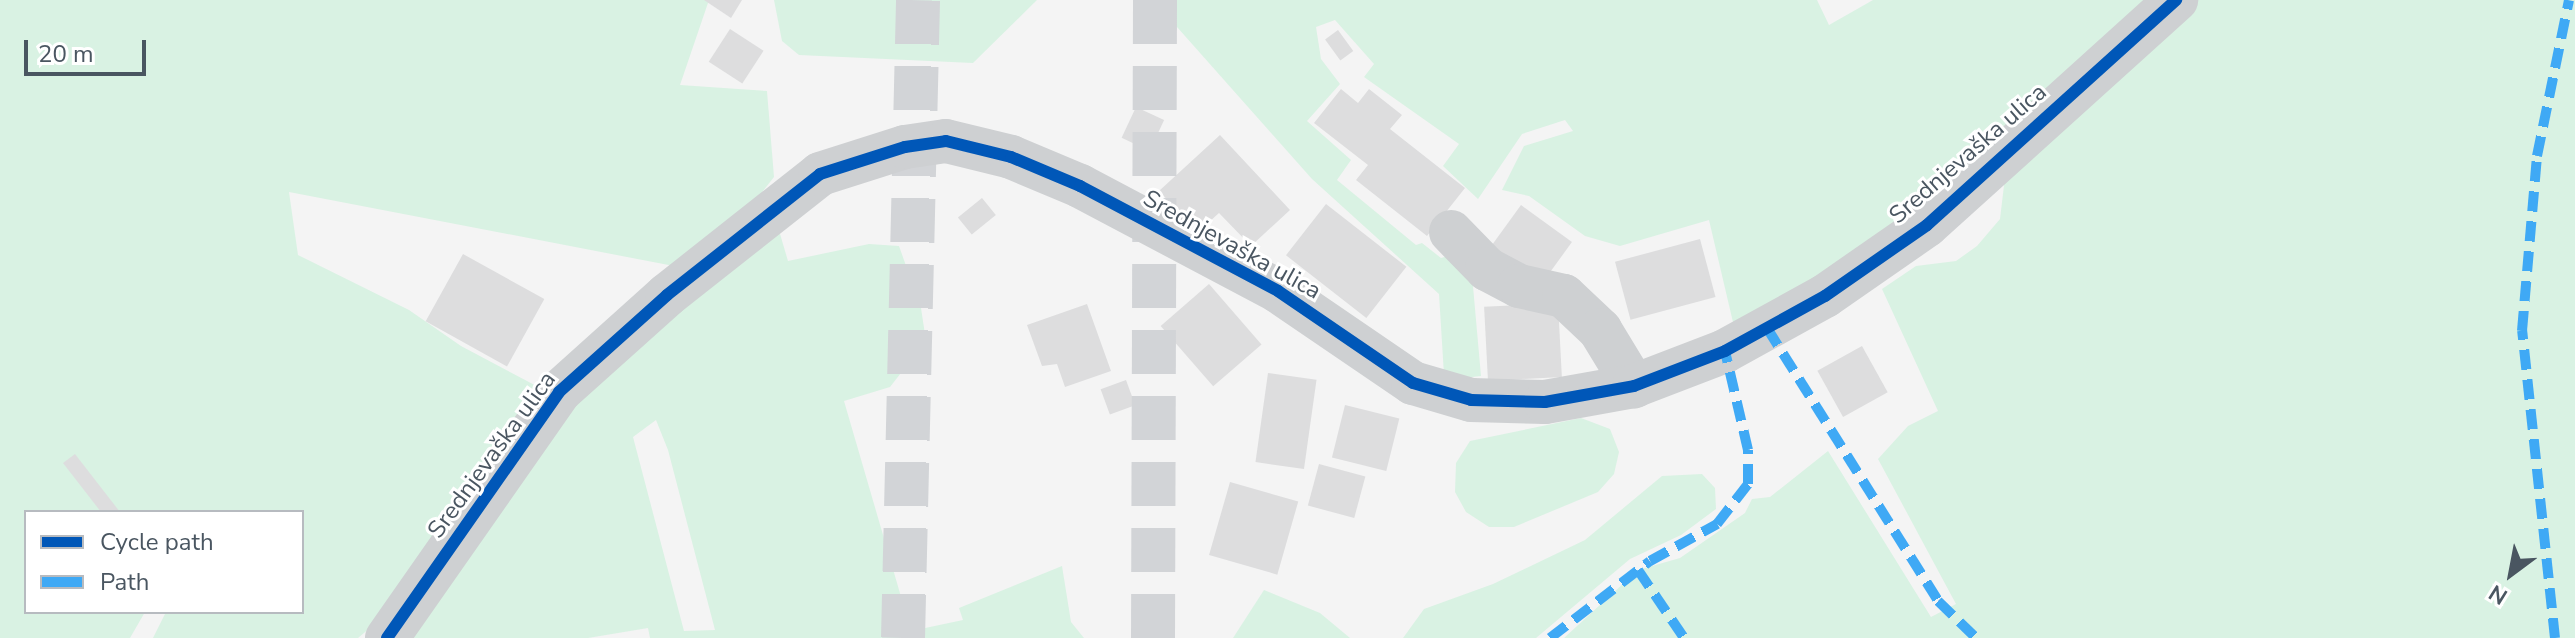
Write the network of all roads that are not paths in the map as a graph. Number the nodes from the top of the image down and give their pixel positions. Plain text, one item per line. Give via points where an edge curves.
1 (2176, 0) edge
2 (1451, 232) dead end
3 (1634, 386) junction
4 (387, 638) edge

1 - 3 street, Srednjevaška ulica via 1927,225 1825,296 1739,344
2 - 3 street via 1487,269 1519,286 1564,296 1600,330
3 - 4 street, Srednjevaška ulica via 1545,402 1471,400 1413,383 1278,291 1080,186 1011,157 946,141 905,147 820,174 667,295 559,392

